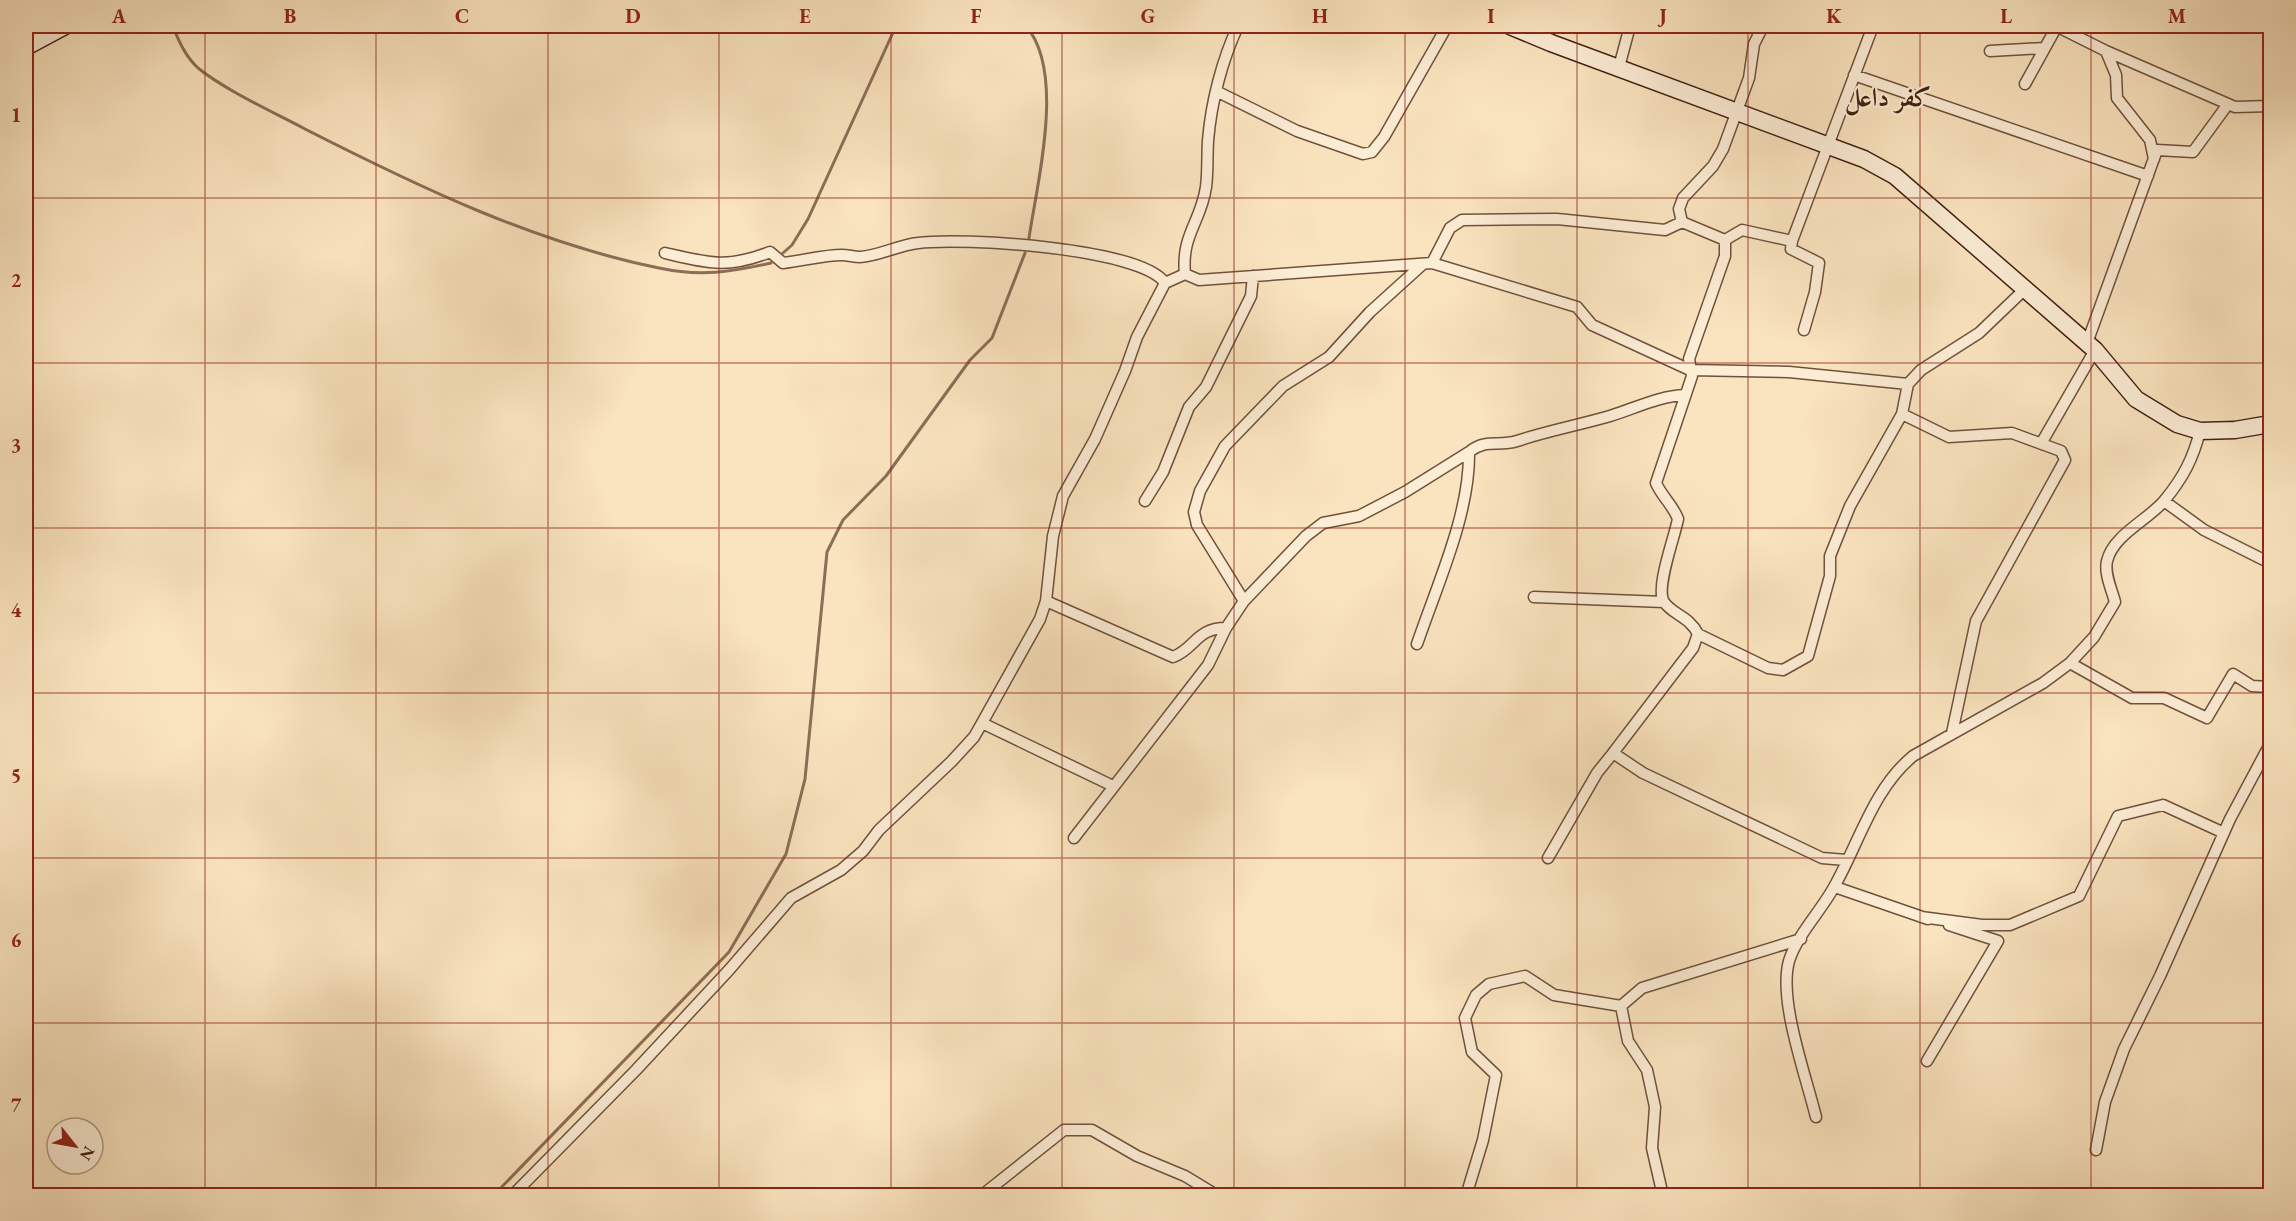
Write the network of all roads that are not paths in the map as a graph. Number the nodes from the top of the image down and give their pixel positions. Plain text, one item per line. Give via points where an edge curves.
1 (32, 26) edge
2 (65, 26) edge
3 (1238, 26) edge
4 (1447, 26) edge
5 (1510, 26) edge
6 (1630, 26) edge
7 (1763, 26) edge
8 (1873, 26) edge
9 (2056, 26) edge
10 (26, 36) edge
11 (26, 47) edge
12 (2044, 48) junction
13 (1990, 51) dead end
14 (2106, 51) junction
15 (1619, 68) junction
16 (1854, 75) junction
17 (2025, 84) dead end
18 (1218, 92) junction
19 (2228, 104) junction
20 (2271, 106) edge
21 (1738, 110) junction
22 (1828, 143) junction
23 (2154, 159) junction
24 (2148, 176) junction
25 (1682, 222) junction
26 (1725, 240) junction
27 (1792, 241) junction
28 (665, 253) dead end
29 (1428, 263) junction
30 (1185, 274) junction
31 (1253, 276) junction
32 (1165, 283) junction
33 (2025, 289) junction
34 (1804, 330) dead end
35 (2091, 346) junction
36 (1690, 370) junction
37 (1908, 384) junction
38 (1685, 395) junction
39 (1902, 414) junction
40 (2271, 424) edge
41 (2199, 431) junction
42 (2042, 442) junction
43 (1469, 452) junction
44 (1145, 501) dead end
45 (2164, 501) junction
46 (2271, 564) edge
47 (1534, 597) dead end
48 (1046, 601) junction
49 (1244, 601) junction
50 (1664, 602) junction
51 (1226, 628) junction
52 (1698, 634) junction
53 (1417, 644) dead end
54 (2070, 663) junction
55 (2271, 687) edge
56 (982, 723) junction
57 (1952, 733) junction
58 (2271, 744) edge
59 (1613, 753) junction
60 (1113, 786) junction
61 (2224, 833) junction
62 (1074, 838) dead end
63 (1548, 858) dead end
64 (1846, 860) junction
65 (1835, 887) junction
66 (1922, 916) junction
67 (1801, 939) junction
68 (1622, 1006) junction
69 (1927, 1061) dead end
70 (1816, 1117) dead end
71 (2096, 1150) dead end
72 (512, 1196) edge
73 (981, 1196) edge
74 (1218, 1196) edge
75 (1466, 1196) edge
76 (1663, 1196) edge

1 - 10 street
2 - 11 street
3 - 18 street via 1224,59
4 - 18 street via 1372,152 1363,154 1297,130
5 - 15 street
6 - 15 street
7 - 21 street via 1754,44 1749,78
8 - 16 street
9 - 12 street
9 - 14 street
12 - 13 street
12 - 17 street
14 - 19 street
14 - 23 street via 2116,75 2117,98 2150,140
15 - 21 street
16 - 22 street
16 - 24 street
18 - 30 street via 1208,139 1201,211 1187,237 1183,255
19 - 20 street
19 - 23 street via 2193,152 2157,150
21 - 22 street
21 - 25 street via 1713,166 1683,198 1679,209
22 - 27 street
22 - 33 street via 1895,176
23 - 24 street
24 - 35 street
25 - 26 street
25 - 29 street via 1665,230 1557,219 1462,220 1450,228
26 - 27 street via 1742,230
26 - 36 street via 1725,256 1689,359
27 - 34 street via 1791,249 1819,263
28 - 32 street via 714,265 750,260 770,252 783,263 841,255 861,257 918,242 1045,246 1133,262 1160,275
29 - 31 street
29 - 36 street via 1577,307 1592,325
29 - 49 street via 1370,312 1329,357 1283,386 1225,446 1210,469 1194,512 1197,525
30 - 31 street via 1199,280
30 - 32 street
31 - 44 street via 1251,296 1206,387 1189,407 1163,472
32 - 48 street via 1137,337 1095,438 1064,496 1053,536
33 - 35 street
33 - 37 street via 1979,333 1921,370
35 - 41 street via 2136,399 2177,424
35 - 42 street
36 - 37 street via 1789,372
36 - 38 street via 1692,376
37 - 39 street
38 - 43 street via 1667,396 1515,442 1479,444
38 - 50 street via 1656,483 1661,497 1675,510 1678,519 1660,590
39 - 42 street via 1949,437 2012,433
39 - 52 street via 1850,506 1830,556 1830,576 1808,656 1783,670 1768,668
40 - 41 street
41 - 45 street via 2194,458
42 - 57 street via 2061,451 2065,460 1976,621
43 - 49 street via 1359,516 1323,524 1306,536
43 - 53 street via 1469,476 1454,533
45 - 46 street via 2204,530
45 - 54 street via 2115,545 2107,561 2115,602 2094,637
47 - 50 street
48 - 51 street via 1173,657 1199,635
48 - 56 street via 1040,620
49 - 51 street
50 - 52 street via 1693,623
51 - 60 street via 1208,665
52 - 59 street via 1693,648
54 - 55 street via 2132,698 2164,698 2207,718 2233,674 2252,686
54 - 57 street via 2043,683
56 - 60 street
56 - 72 street via 952,761 879,830 863,851 841,870 791,898 644,1062
57 - 64 street via 1894,771
58 - 61 street
59 - 63 street via 1597,773
59 - 64 street via 1644,773 1822,858
60 - 62 street
61 - 66 street via 2163,805 2118,816 2079,896 2010,925
61 - 71 street via 2124,1048 2105,1102
64 - 65 street
65 - 66 street
65 - 67 street
66 - 69 street via 1998,941
67 - 68 street via 1642,988
67 - 70 street via 1789,961 1788,999
68 - 75 street via 1554,995 1524,976 1490,984 1476,995 1465,1018 1472,1052 1496,1075 1483,1140
68 - 76 street via 1628,1041 1649,1079 1655,1107 1652,1148
73 - 74 street via 1064,1130 1092,1130

